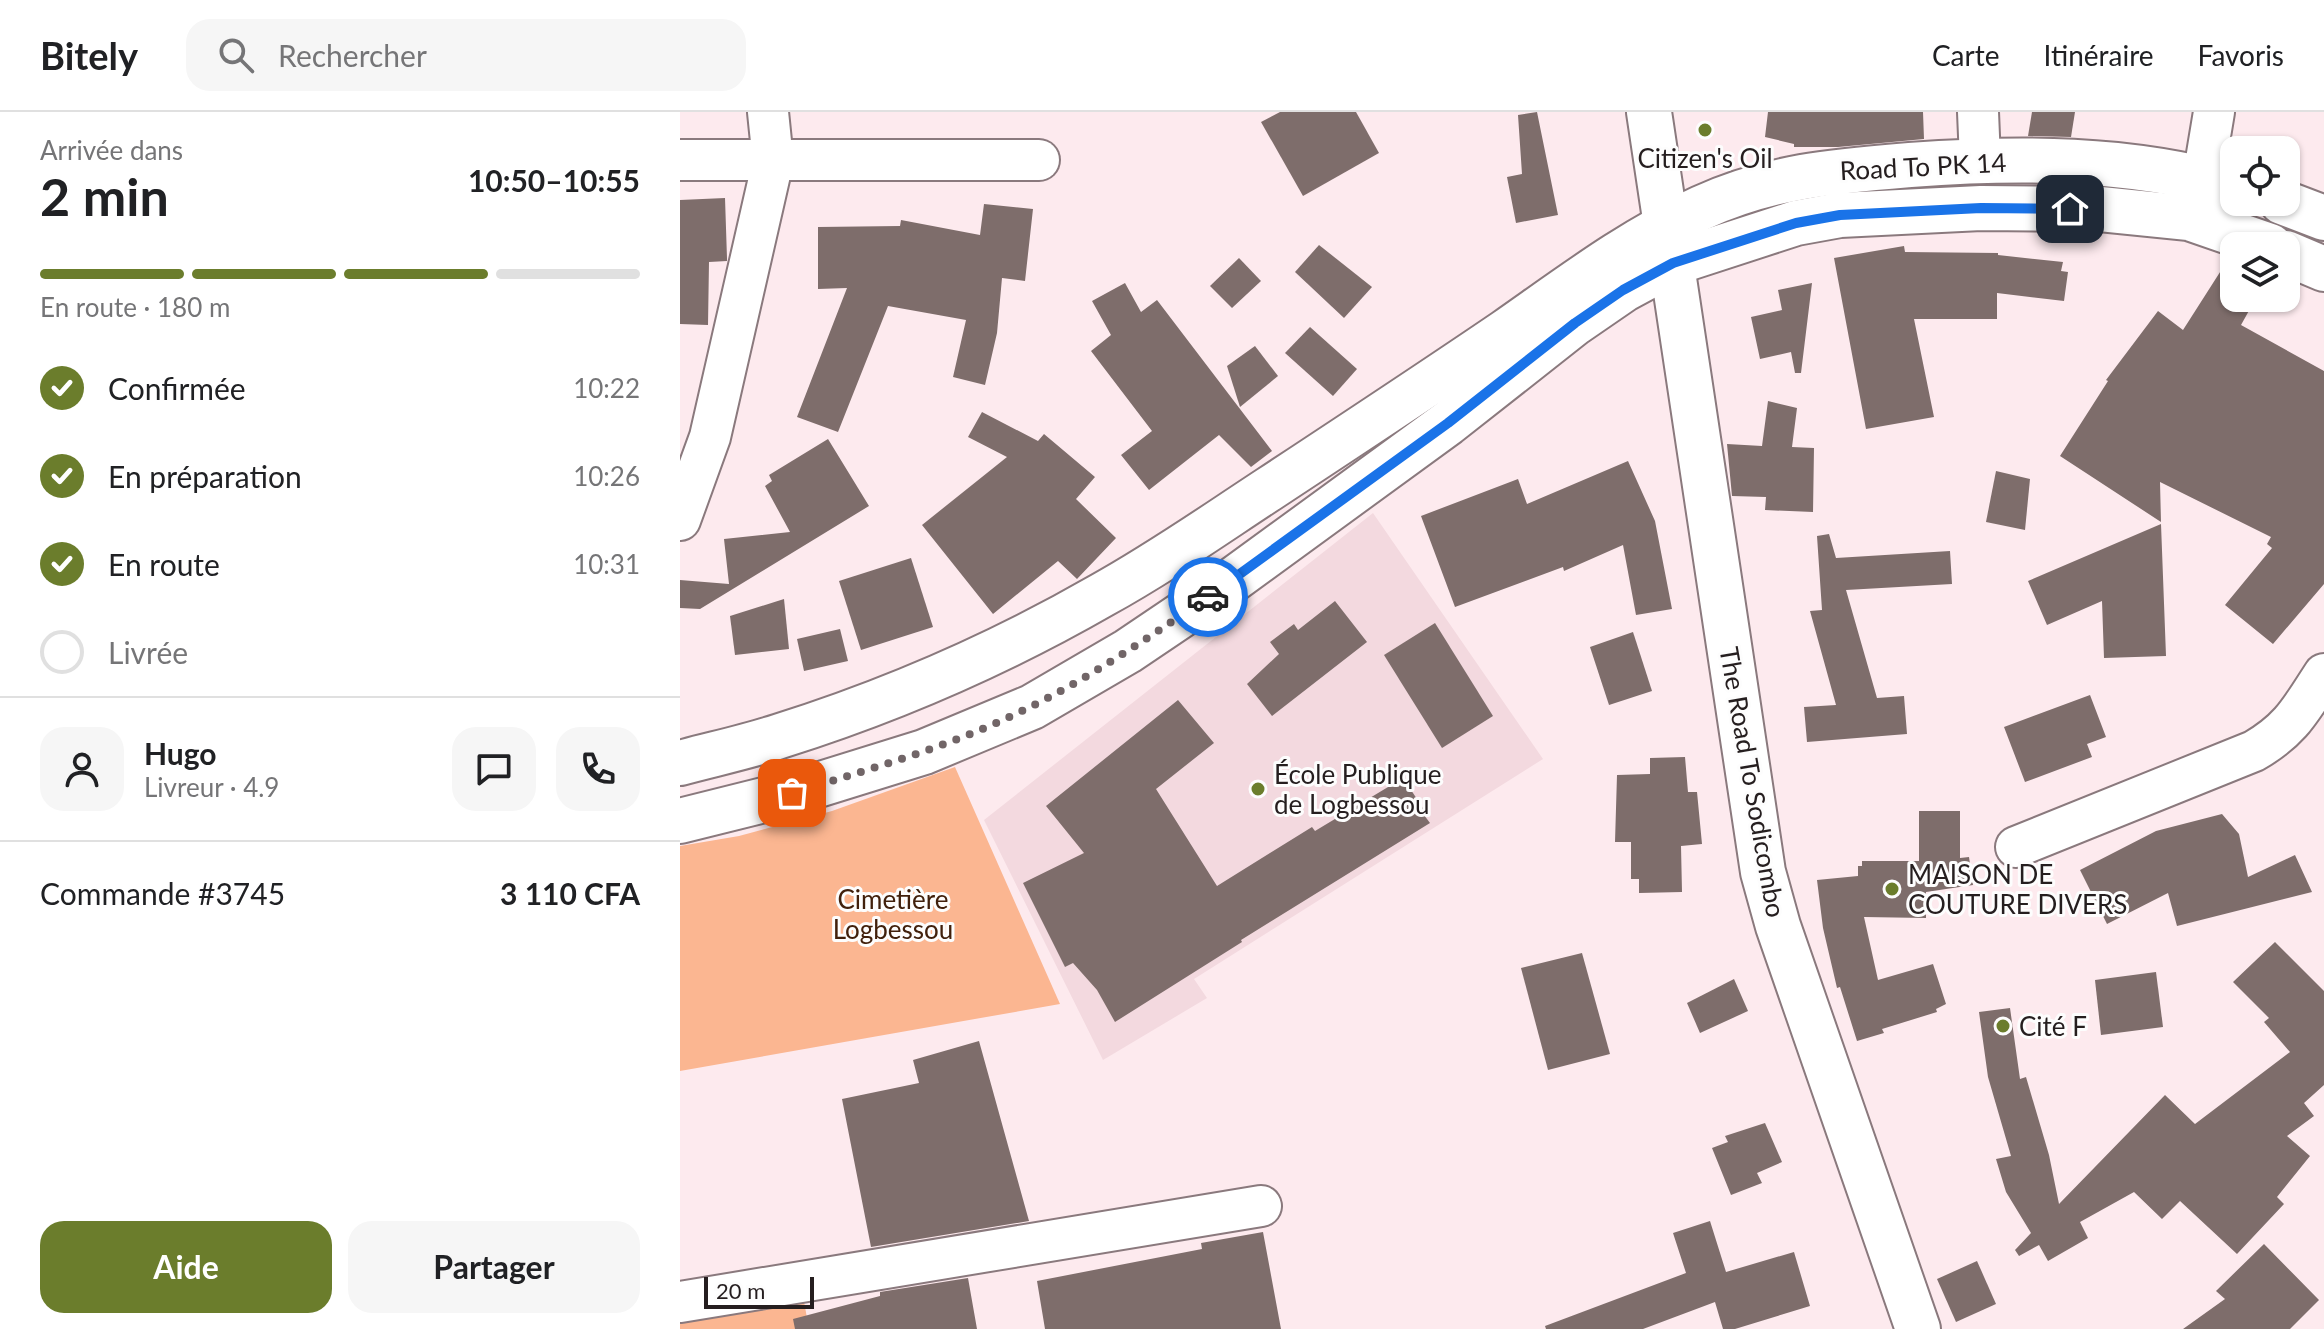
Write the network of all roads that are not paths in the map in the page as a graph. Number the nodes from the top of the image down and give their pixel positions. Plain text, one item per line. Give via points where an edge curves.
1 (768, 112) edge
2 (1649, 112) edge
3 (1978, 112) edge
4 (2214, 112) edge
5 (680, 160) edge
6 (1039, 160) dead end
7 (1980, 160) junction
8 (773, 161) junction
9 (2218, 183) edge
10 (2300, 209) edge
11 (2324, 218) edge
12 (2230, 232) edge
13 (1670, 244) junction
14 (2300, 259) edge
15 (2324, 269) edge
16 (680, 520) edge
17 (2324, 674) edge
18 (680, 763) edge
19 (680, 821) edge
20 (2016, 847) dead end
21 (1261, 1206) dead end
22 (680, 1302) edge
23 (1918, 1329) edge

1 - 8 street
2 - 13 main road, The Road To Sodicombo
3 - 7 street
4 - 9 street
5 - 8 street
6 - 8 street
7 - 9 main road, Road To PK 14 via 2098,162
7 - 13 main road, Road To PK 14 via 1787,178 1704,206
8 - 16 street via 710,437
10 - 11 main road
12 - 13 main road, Road To PK 14 via 2189,218 2100,209 1981,208 1840,215
13 - 18 main road via 1604,264 1174,552 1005,647 779,737
13 - 19 main road via 1623,290 1223,587 1032,707 924,752
13 - 23 main road, The Road To Sodicombo via 1763,872
14 - 15 main road
17 - 20 street via 2294,720 2265,745
21 - 22 street

